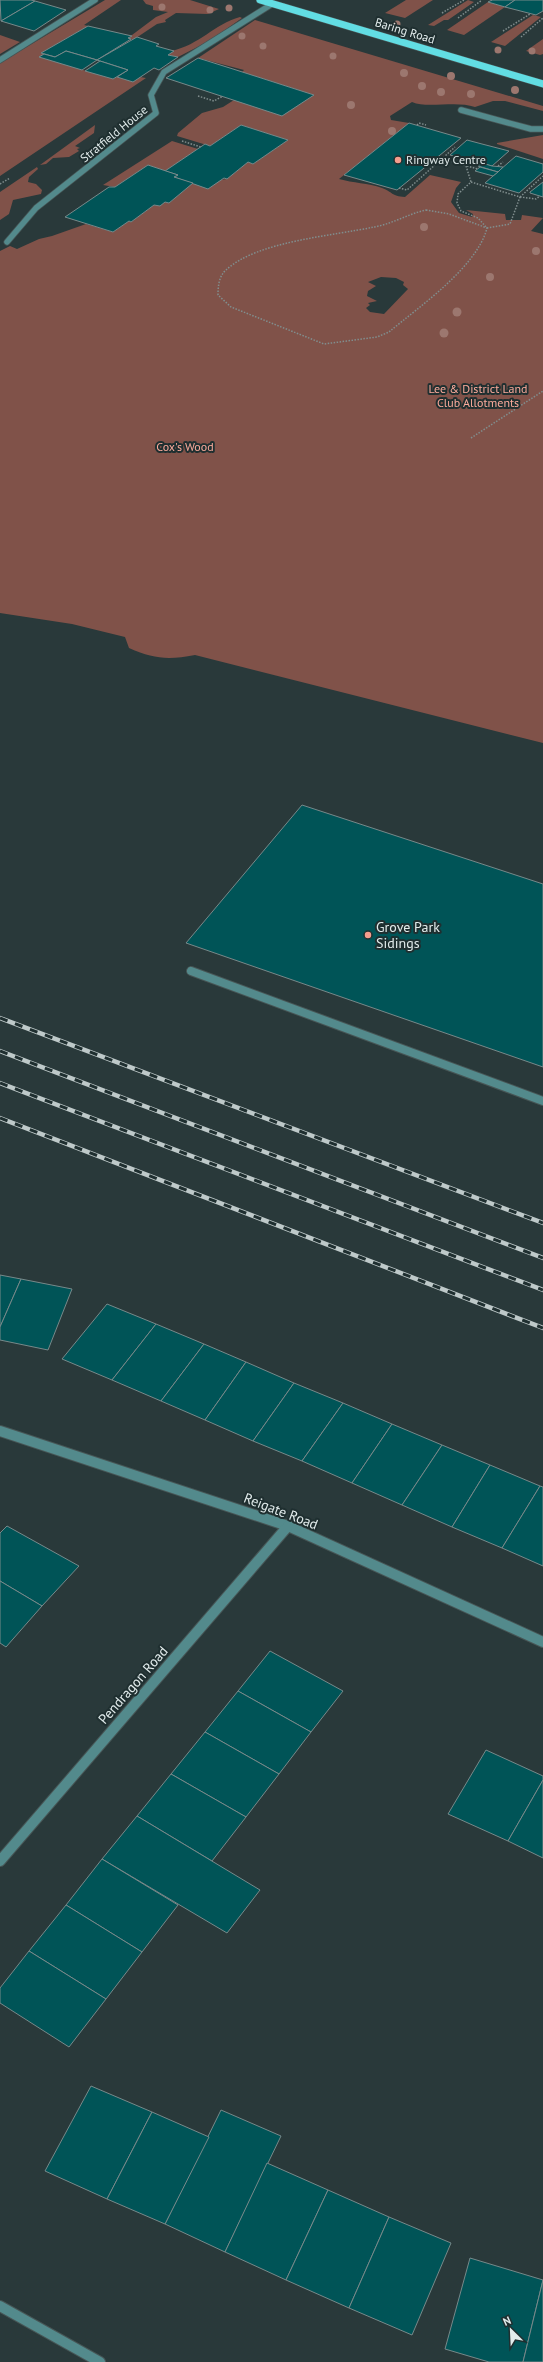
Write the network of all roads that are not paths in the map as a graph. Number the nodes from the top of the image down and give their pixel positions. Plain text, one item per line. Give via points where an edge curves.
1 (95, 0) edge
2 (260, 0) edge
3 (272, 4) junction
4 (0, 60) edge
5 (543, 84) edge
6 (461, 110) dead end
7 (543, 129) edge
8 (6, 242) dead end
9 (190, 971) dead end
10 (543, 1101) edge
11 (0, 1431) edge
12 (288, 1526) junction
13 (543, 1642) edge
14 (0, 1861) edge
15 (0, 2306) edge
16 (100, 2362) edge

1 - 4 street
2 - 3 main road, Baring Road
3 - 5 main road, Baring Road
3 - 8 street, Stratfield House via 164,72 151,95 156,113 36,208
6 - 7 street via 531,129
9 - 10 street
11 - 12 street, Reigate Road
12 - 13 street, Reigate Road
12 - 14 street, Pendragon Road
15 - 16 street

